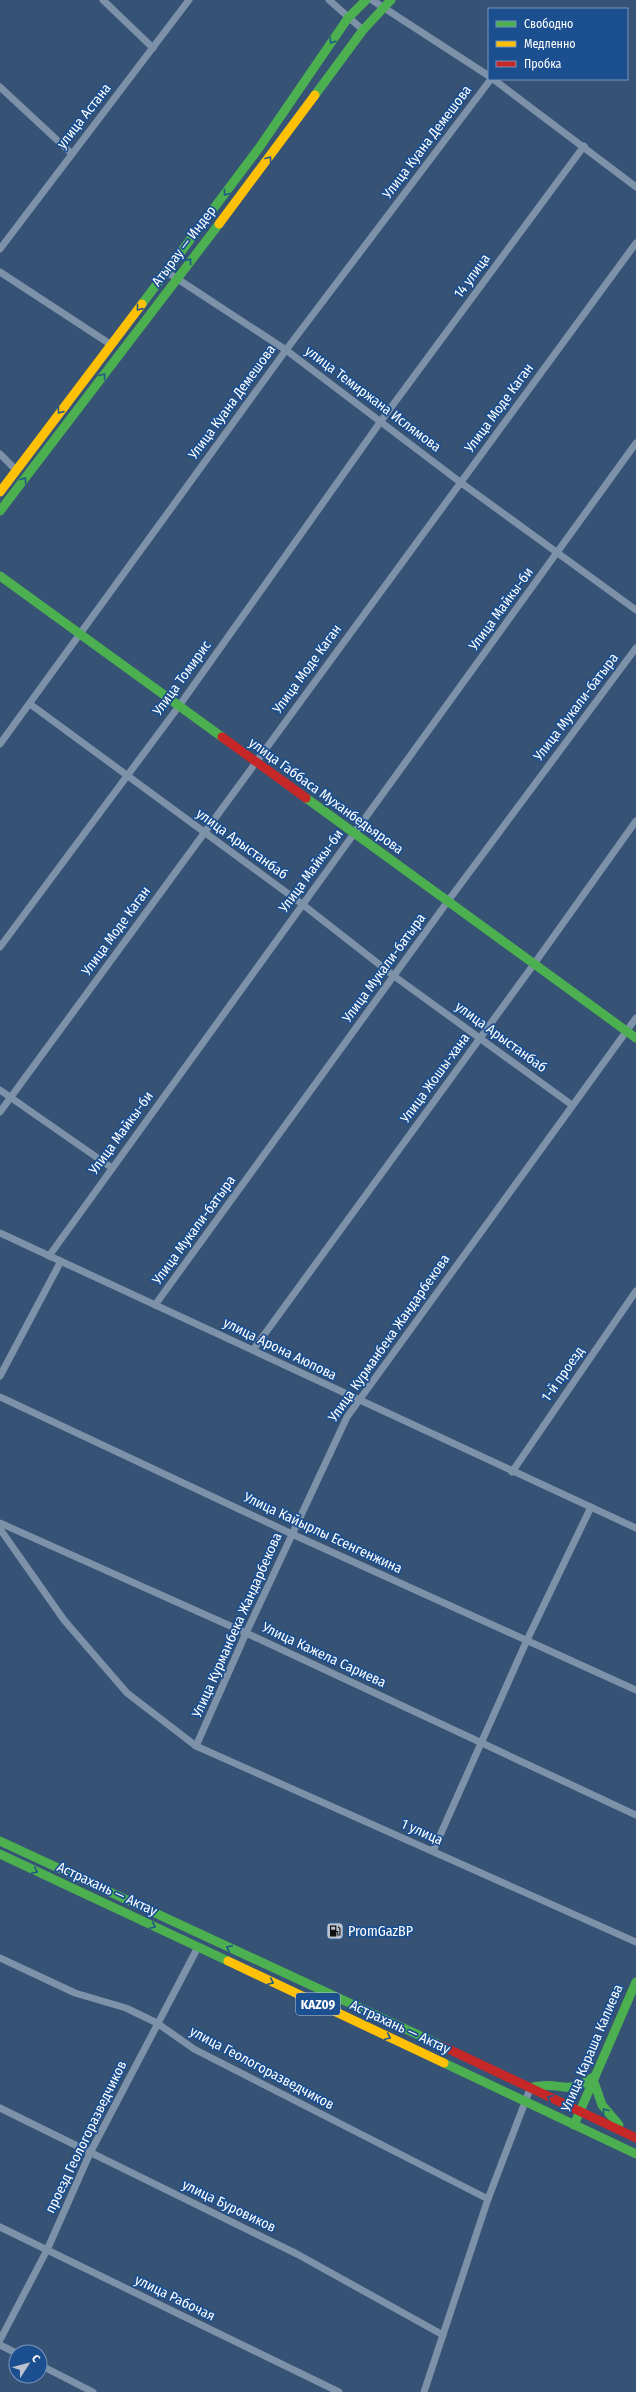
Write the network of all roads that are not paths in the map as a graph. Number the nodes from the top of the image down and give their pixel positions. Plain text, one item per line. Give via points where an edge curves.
1 (103, 0) edge
2 (189, 0) edge
3 (329, 0) edge
4 (366, 0) edge
5 (372, 0) edge
6 (391, 0) edge
7 (385, 9) junction
8 (348, 18) junction
9 (363, 30) junction
10 (153, 48) junction
11 (488, 75) edge
12 (491, 80) edge
13 (493, 80) edge
14 (0, 86) edge
15 (584, 146) junction
16 (71, 153) junction
17 (636, 187) edge
18 (636, 243) edge
19 (0, 249) edge
20 (0, 272) edge
21 (167, 272) junction
22 (177, 278) junction
23 (110, 344) junction
24 (286, 350) junction
25 (381, 421) junction
26 (636, 443) edge
27 (0, 454) edge
28 (16, 470) junction
29 (460, 482) junction
30 (0, 492) edge
31 (0, 511) edge
32 (558, 553) junction
33 (0, 576) edge
34 (636, 610) edge
35 (80, 635) junction
36 (636, 648) edge
37 (30, 704) junction
38 (178, 706) junction
39 (0, 744) edge
40 (255, 762) junction
41 (128, 774) junction
42 (636, 821) edge
43 (204, 832) junction
44 (354, 834) junction
45 (448, 901) junction
46 (302, 904) junction
47 (0, 947) edge
48 (534, 964) junction
49 (394, 976) junction
50 (636, 1018) edge
51 (627, 1031) junction
52 (481, 1038) junction
53 (636, 1038) edge
54 (0, 1090) edge
55 (11, 1097) junction
56 (572, 1105) junction
57 (0, 1112) edge
58 (112, 1168) junction
59 (0, 1233) edge
60 (49, 1256) junction
61 (61, 1261) junction
62 (636, 1291) edge
63 (155, 1305) junction
64 (253, 1350) junction
65 (0, 1376) edge
66 (0, 1396) edge
67 (358, 1401) junction
68 (512, 1472) junction
69 (591, 1507) junction
70 (0, 1523) edge
71 (636, 1528) edge
72 (0, 1529) edge
73 (292, 1534) junction
74 (246, 1633) junction
75 (527, 1640) junction
76 (636, 1690) edge
77 (482, 1743) junction
78 (196, 1746) junction
79 (636, 1814) edge
80 (0, 1841) edge
81 (433, 1851) junction
82 (0, 1854) edge
83 (636, 1942) edge
84 (198, 1947) junction
85 (0, 1958) edge
86 (636, 1982) edge
87 (157, 2023) junction
88 (594, 2078) junction
89 (530, 2088) junction
90 (526, 2102) junction
91 (0, 2108) edge
92 (580, 2111) junction
93 (574, 2125) junction
94 (633, 2137) edge
95 (90, 2153) junction
96 (636, 2154) edge
97 (488, 2199) junction
98 (0, 2227) edge
99 (47, 2250) junction
100 (443, 2335) junction
101 (0, 2340) edge
102 (48, 2369) edge
103 (93, 2392) edge
104 (339, 2392) edge
105 (424, 2392) edge

1 - 10 street
2 - 10 street, улица Астана
3 - 8 street
4 - 8 main road, Атырау — Индер
5 - 7 street
6 - 7 main road, Атырау — Индер
7 - 9 main road, Атырау — Индер
7 - 11 street
8 - 9 street
8 -> 21 main road, Атырау — Индер via 259,148
22 -> 9 main road, Атырау — Индер
10 - 16 street, улица Астана
12 - 24 street, Улица Куана Демешова
13 - 15 street
14 - 16 street
15 - 17 street
15 - 25 street, 14 улица
16 - 19 street, улица Астана
18 - 29 street, Улица Моде Каган
20 - 23 street
21 - 22 street, улица Темиржана Ислямова
21 -> 23 main road, Атырау — Индер
22 - 24 street, улица Темиржана Ислямова
31 -> 22 main road, Атырау — Индер
23 -> 28 main road, Атырау — Индер
24 - 25 street, улица Темиржана Ислямова
24 - 35 street, Улица Куана Демешова
25 - 29 street, улица Темиржана Ислямова
25 - 38 street, Улица Томирис
26 - 32 street, Улица Майкы-би
27 - 28 street
28 - 30 main road, Атырау — Индер
29 - 32 street, улица Темиржана Ислямова
29 - 40 street, Улица Моде Каган
32 - 34 street, улица Темиржана Ислямова
32 - 44 street, Улица Майкы-би
33 - 35 main road, улица Габбаса Муханбедьярова
35 - 37 street, Улица Куана Демешова
35 - 38 main road, улица Габбаса Муханбедьярова
36 - 45 street, Улица Мукали-батыра
37 - 39 street, Улица Куана Демешова
37 - 41 street, улица Арыстанбаб
38 - 40 main road, улица Габбаса Муханбедьярова
38 - 41 street, Улица Томирис
40 - 43 street, Улица Моде Каган
40 - 44 main road, улица Габбаса Муханбедьярова
41 - 43 street, улица Арыстанбаб
41 - 47 street, Улица Томирис
42 - 48 street, Улица Жошы-хана
43 - 46 street, улица Арыстанбаб
43 - 55 street, Улица Моде Каган
44 - 45 main road, улица Габбаса Муханбедьярова
44 - 46 street, Улица Майкы-би
45 - 48 main road, улица Габбаса Муханбедьярова
45 - 49 street, Улица Мукали-батыра
46 - 49 street, улица Арыстанбаб
46 - 58 street, Улица Майкы-би
48 - 51 main road, улица Габбаса Муханбедьярова
48 - 52 street, Улица Жошы-хана
49 - 52 street, улица Арыстанбаб
49 - 63 street, Улица Мукали-батыра
50 - 51 street, Улица Курманбека Жандарбекова
51 - 53 main road, улица Габбаса Муханбедьярова
51 - 56 street, Улица Курманбека Жандарбекова
52 - 56 street, улица Арыстанбаб
52 - 64 street, Улица Жошы-хана
54 - 55 street
55 - 57 street, Улица Моде Каган
55 - 58 street
56 - 67 street, Улица Курманбека Жандарбекова
58 - 60 street, Улица Майкы-би
59 - 60 street, улица Арона Аюпова
60 - 61 street, улица Арона Аюпова
61 - 63 street, улица Арона Аюпова
61 - 65 street
62 - 68 street, 1-й проезд
63 - 64 street, улица Арона Аюпова
64 - 67 street, улица Арона Аюпова
66 - 73 street, Улица Кайырлы Есенгенжина
67 - 68 street, улица Арона Аюпова
67 - 73 street, Улица Курманбека Жандарбекова via 346,1417
68 - 69 street, улица Арона Аюпова
69 - 71 street, улица Арона Аюпова
69 - 75 street
70 - 74 street, Улица Кажела Сариева
72 - 78 street, 1 улица via 64,1620 126,1693
73 - 74 street, Улица Курманбека Жандарбекова
73 - 75 street, Улица Кайырлы Есенгенжина
74 - 77 street, Улица Кажела Сариева
74 - 78 street, Улица Курманбека Жандарбекова
75 - 76 street, Улица Кайырлы Есенгенжина
75 - 77 street
77 - 79 street, Улица Кажела Сариева
77 - 81 street
78 - 81 street, 1 улица
89 -> 80 main road, Астрахань — Актау / KAZ09
81 - 83 street, 1 улица
82 -> 84 main road, Астрахань — Актау / KAZ09
84 - 87 street, проезд Геологоразведчиков
84 -> 90 main road, Астрахань — Актау / KAZ09
85 - 87 street, улица Геологоразведчиков via 75,1993 126,2008
86 - 88 main road, Улица Караша Калиева
87 - 95 street, проезд Геологоразведчиков
87 - 97 street, улица Геологоразведчиков via 194,2049
88 - 89 main road via 570,2090 540,2086
88 - 92 main road, Улица Караша Калиева
94 -> 88 main road via 599,2103
89 - 90 street
92 -> 89 main road, Астрахань — Актау / KAZ09
90 - 93 main road, Астрахань — Актау / KAZ09
90 - 97 street
91 - 95 street, улица Буровиков
92 - 93 main road, Улица Караша Калиева
92 - 94 main road, Астрахань — Актау / KAZ09
93 - 96 main road, Астрахань — Актау / KAZ09
95 - 99 street, проезд Геологоразведчиков
95 - 100 street, улица Буровиков via 297,2254
97 - 100 street
98 - 99 street, улица Рабочая
99 - 101 street, проезд Геологоразведчиков
99 - 104 street, улица Рабочая
100 - 105 street
102 - 103 street

